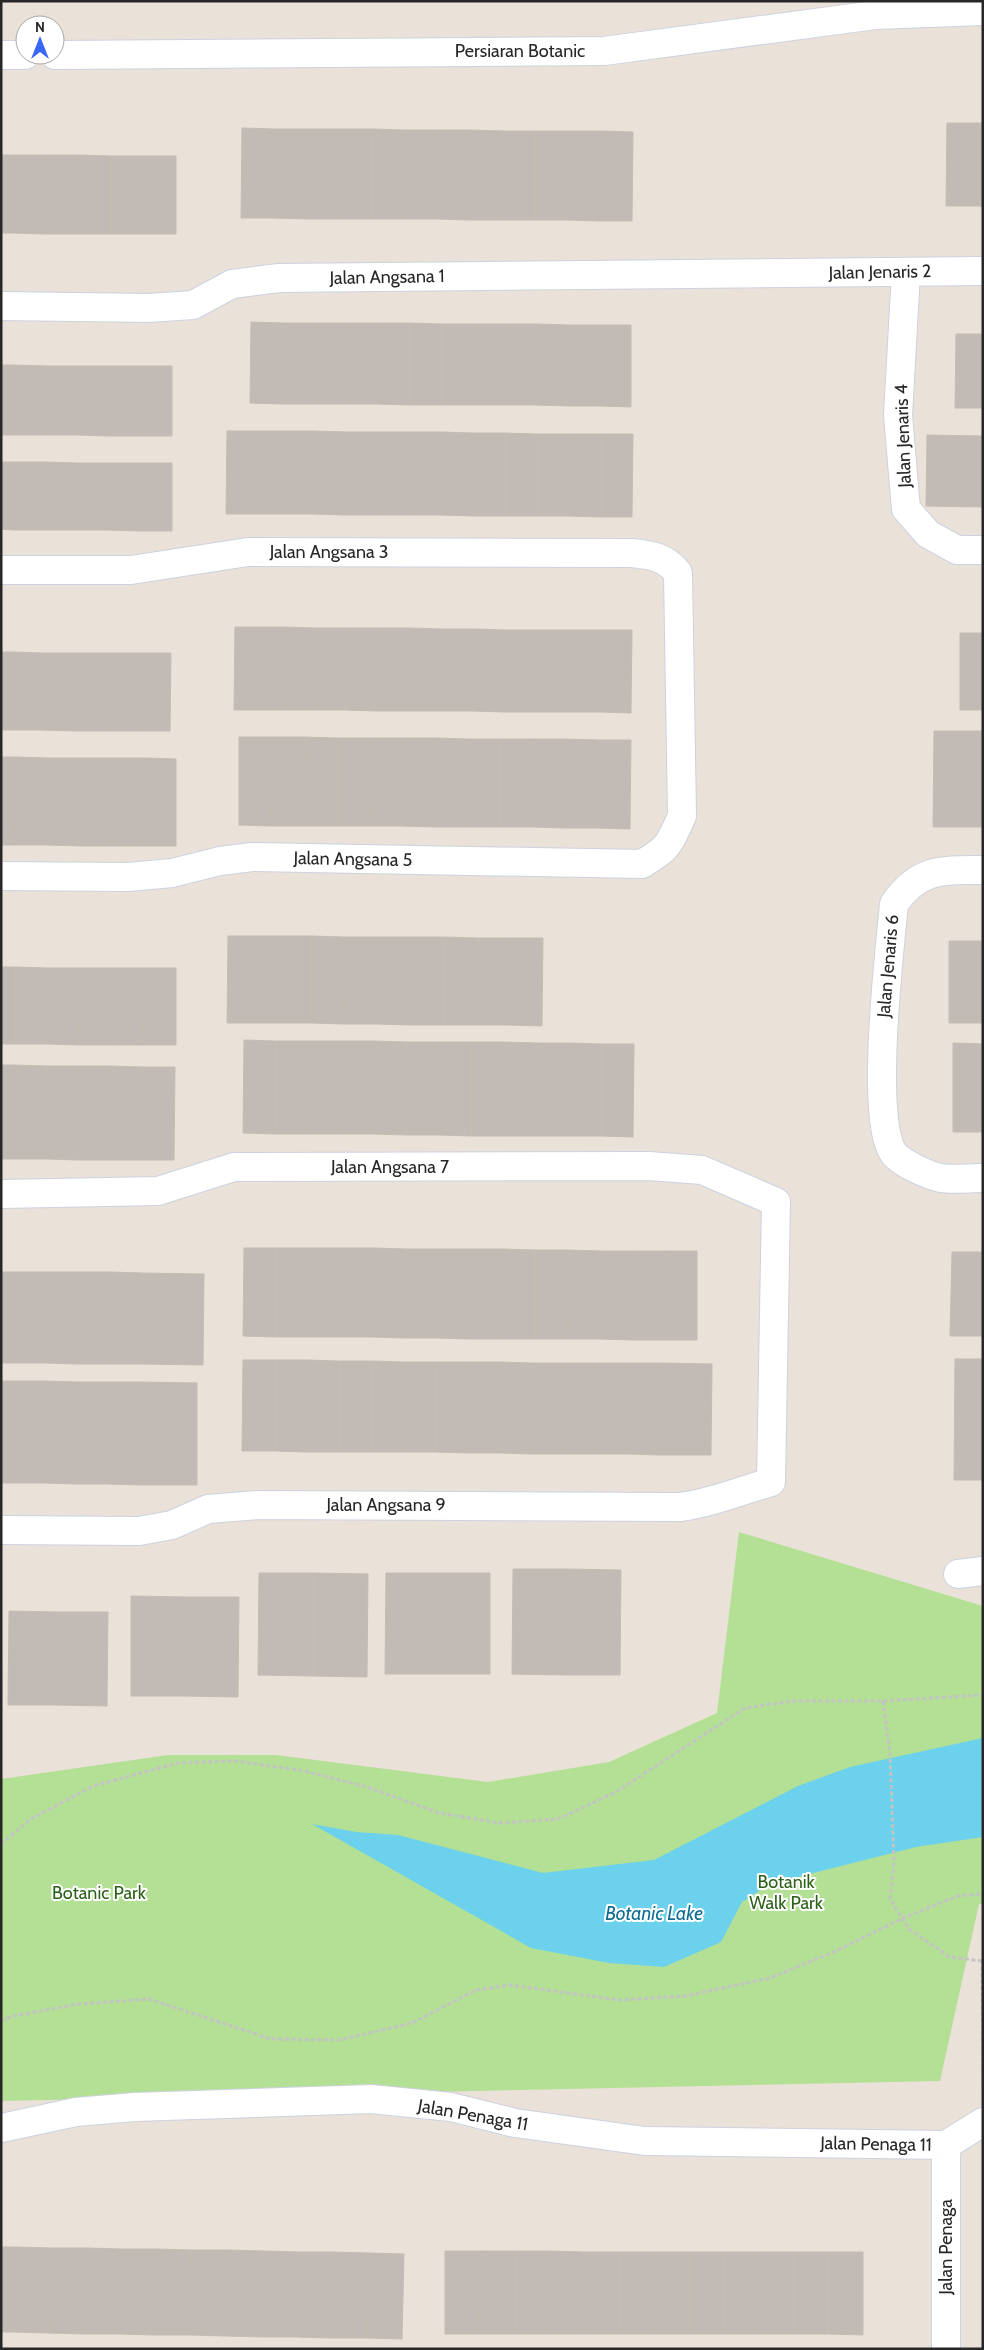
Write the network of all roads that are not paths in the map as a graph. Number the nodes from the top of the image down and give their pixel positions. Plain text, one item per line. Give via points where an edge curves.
1 (983, 11) edge
2 (1, 55) edge
3 (15, 55) edge
4 (65, 55) edge
5 (983, 271) edge
6 (906, 272) junction
7 (778, 273) joint
8 (1, 306) edge
9 (983, 550) edge
10 (1, 570) edge
11 (682, 816) joint
12 (983, 870) edge
13 (1, 876) edge
14 (983, 1178) edge
15 (1, 1194) edge
16 (771, 1482) joint
17 (1, 1530) edge
18 (983, 2122) edge
19 (1, 2128) edge
20 (946, 2145) junction
21 (946, 2349) edge

1 - 4 street, Persiaran Botanic via 875,15 604,51
2 - 3 street
5 - 6 street, Jalan Jenaris 2
6 - 7 street, Jalan Jenaris 2
6 - 9 street, Jalan Jenaris 4 via 898,415 906,510 928,534 957,550
7 - 8 street, Jalan Angsana 1 via 279,278 232,284 193,305 149,308
10 - 11 street, Jalan Angsana 3 via 131,570 248,552 632,553 658,556 678,573
11 - 13 street, Jalan Angsana 5 via 671,841 662,852 642,864 252,857 172,873 128,877
12 - 14 street, Jalan Jenaris 6 via 925,874 905,888 894,904 882,1040 884,1133 895,1156 940,1178
15 - 16 street, Jalan Angsana 7 via 158,1191 234,1167 649,1166 702,1170 776,1202
16 - 17 street, Jalan Angsana 9 via 704,1504 680,1507 257,1505 208,1509 172,1525 139,1530
18 - 20 street
19 - 20 street, Jalan Penaga 11 via 76,2112 135,2107 371,2099 451,2107 515,2123 645,2141
20 - 21 street, Jalan Penaga

